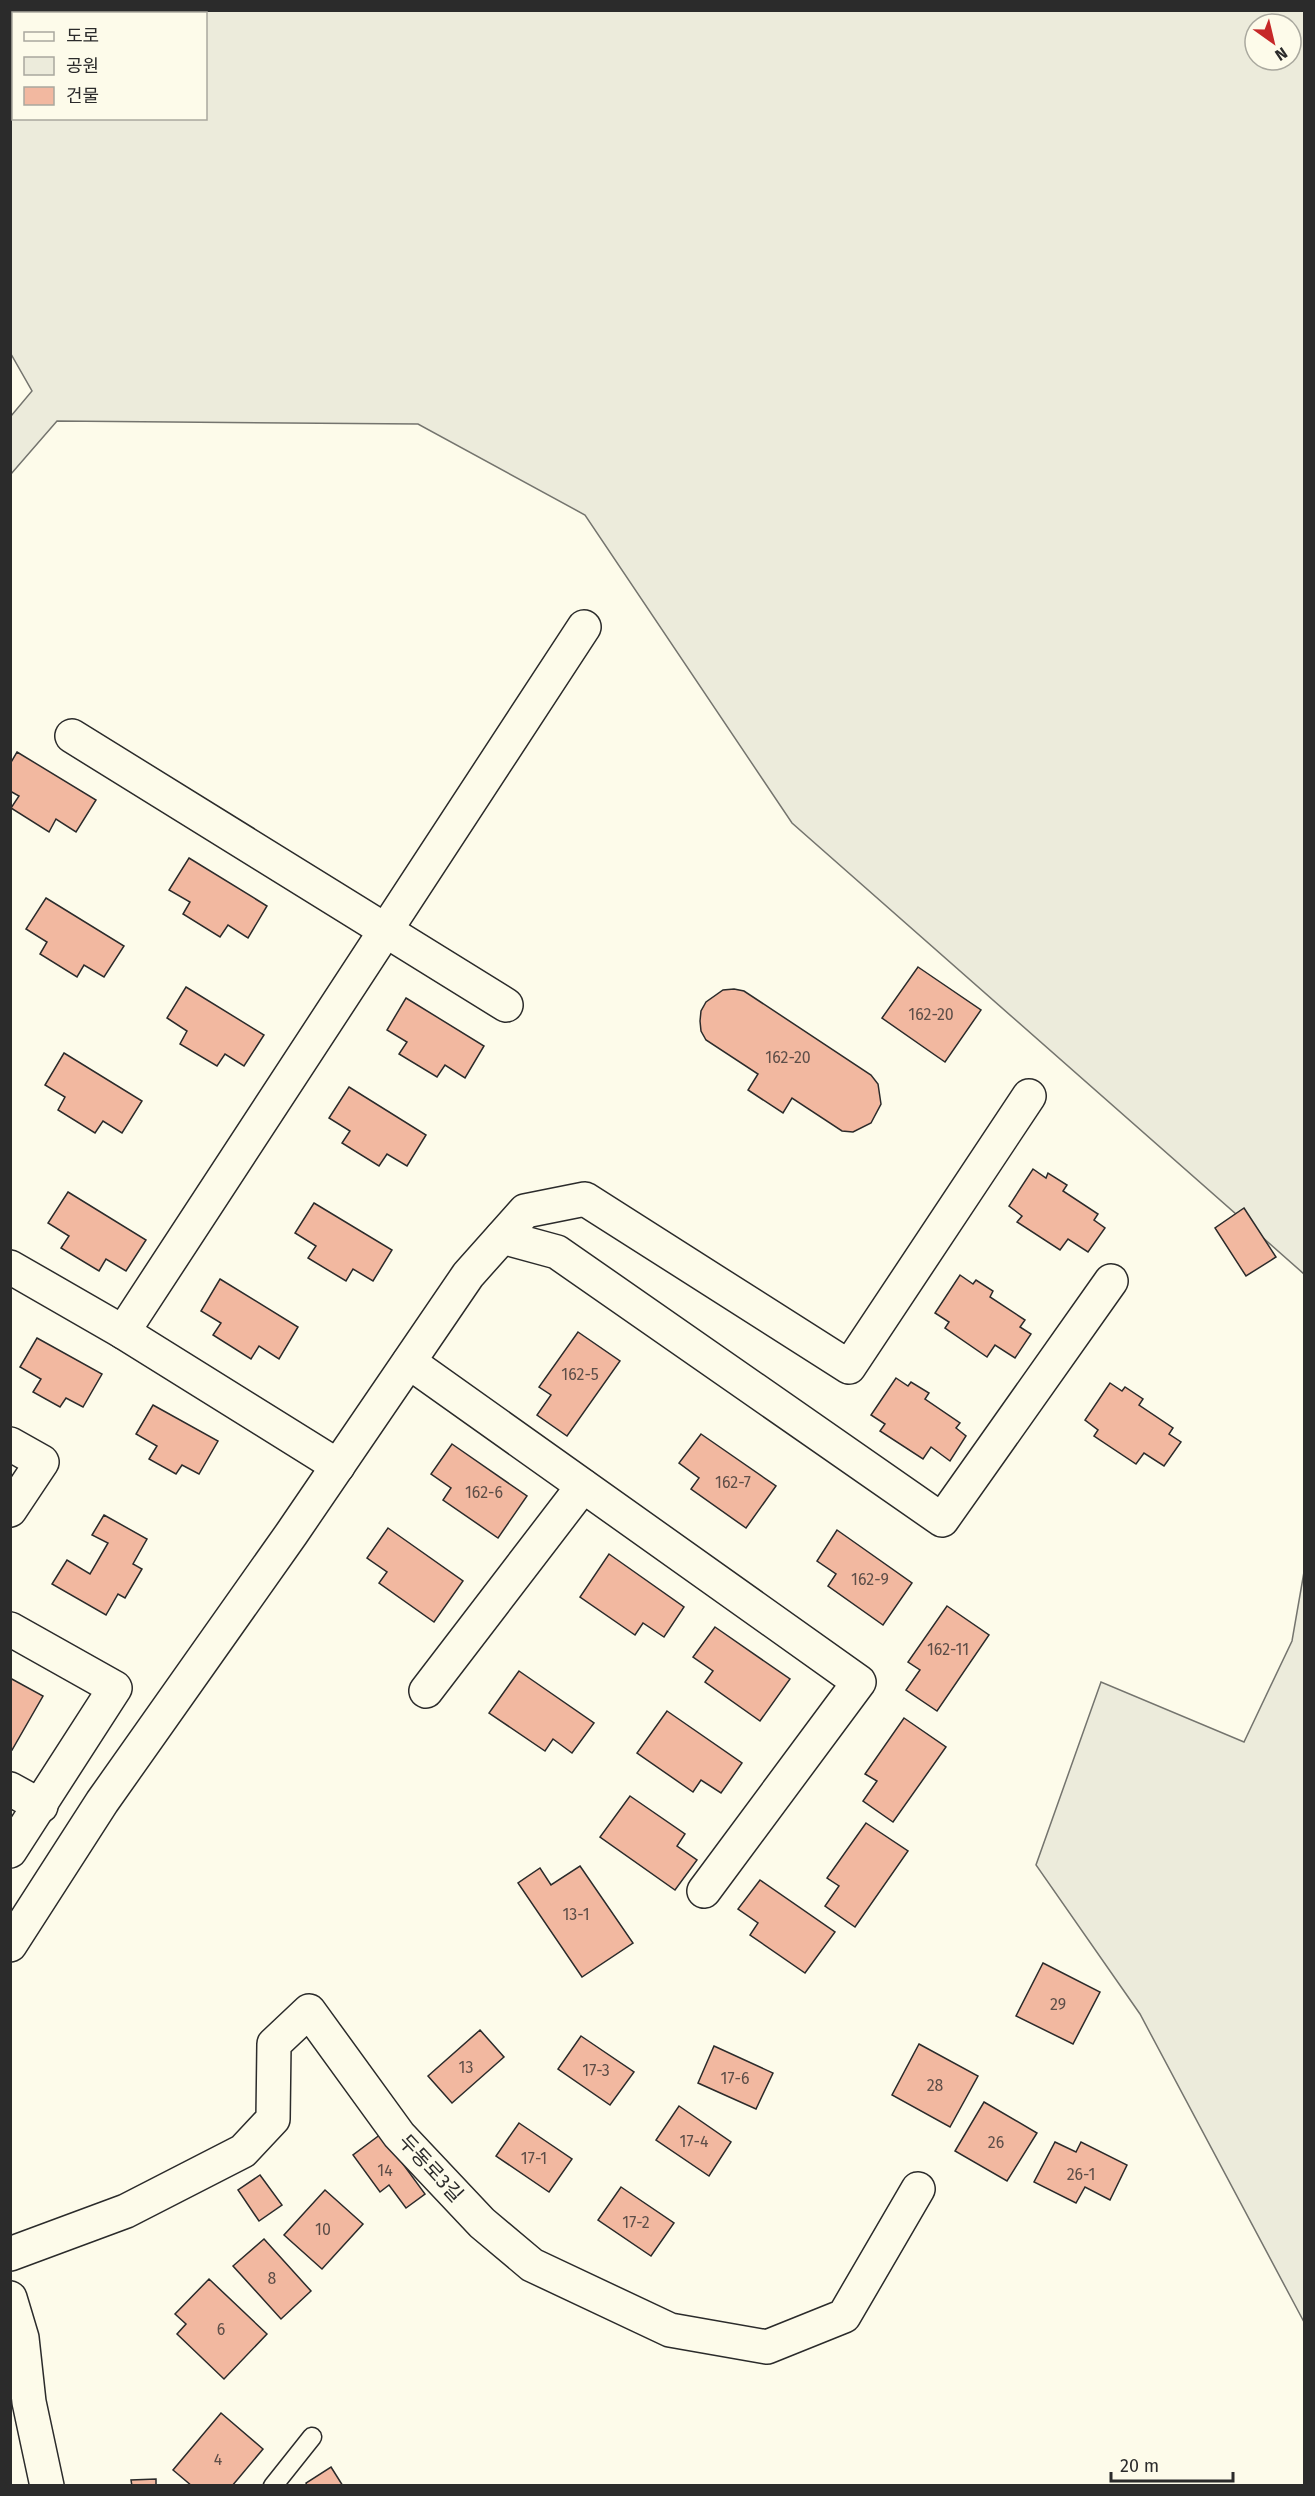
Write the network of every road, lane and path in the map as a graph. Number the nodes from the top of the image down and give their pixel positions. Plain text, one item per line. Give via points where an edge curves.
1 (584, 627) dead end
2 (72, 736) dead end
3 (386, 930) junction
4 (506, 1005) dead end
5 (1029, 1096) dead end
6 (502, 1237) junction
7 (10, 1267) edge
8 (1111, 1281) dead end
9 (123, 1332) junction
10 (409, 1362) junction
11 (10, 1444) edge
12 (338, 1466) junction
13 (583, 1486) junction
14 (10, 1510) edge
15 (10, 1629) edge
16 (426, 1691) dead end
17 (10, 1789) edge
18 (42, 1806) junction
19 (10, 1851) edge
20 (704, 1891) dead end
21 (10, 1945) edge
22 (918, 2189) dead end
23 (10, 2254) edge
24 (10, 2298) edge
25 (312, 2437) dead end
26 (47, 2486) edge
27 (273, 2486) edge

1 - 3 street
2 - 3 street
3 - 4 street
3 - 9 street
5 - 6 street via 849,1367 585,1199 525,1211
6 - 8 street via 557,1252 942,1520
6 - 10 street via 468,1275
7 - 9 street
9 - 12 street
10 - 12 street
10 - 13 street
11 - 14 street via 42,1462
12 - 21 street via 102,1802
13 - 16 street
13 - 20 street via 859,1682
15 - 18 street via 115,1688
17 - 18 street
18 - 19 street
22 - 23 street, 두동로3길 via 844,2316 767,2347 670,2330 532,2265 482,2223 399,2135 309,2011 274,2044 273,2120 243,2151 126,2211
24 - 26 street via 22,2338 29,2402
25 - 27 lane

